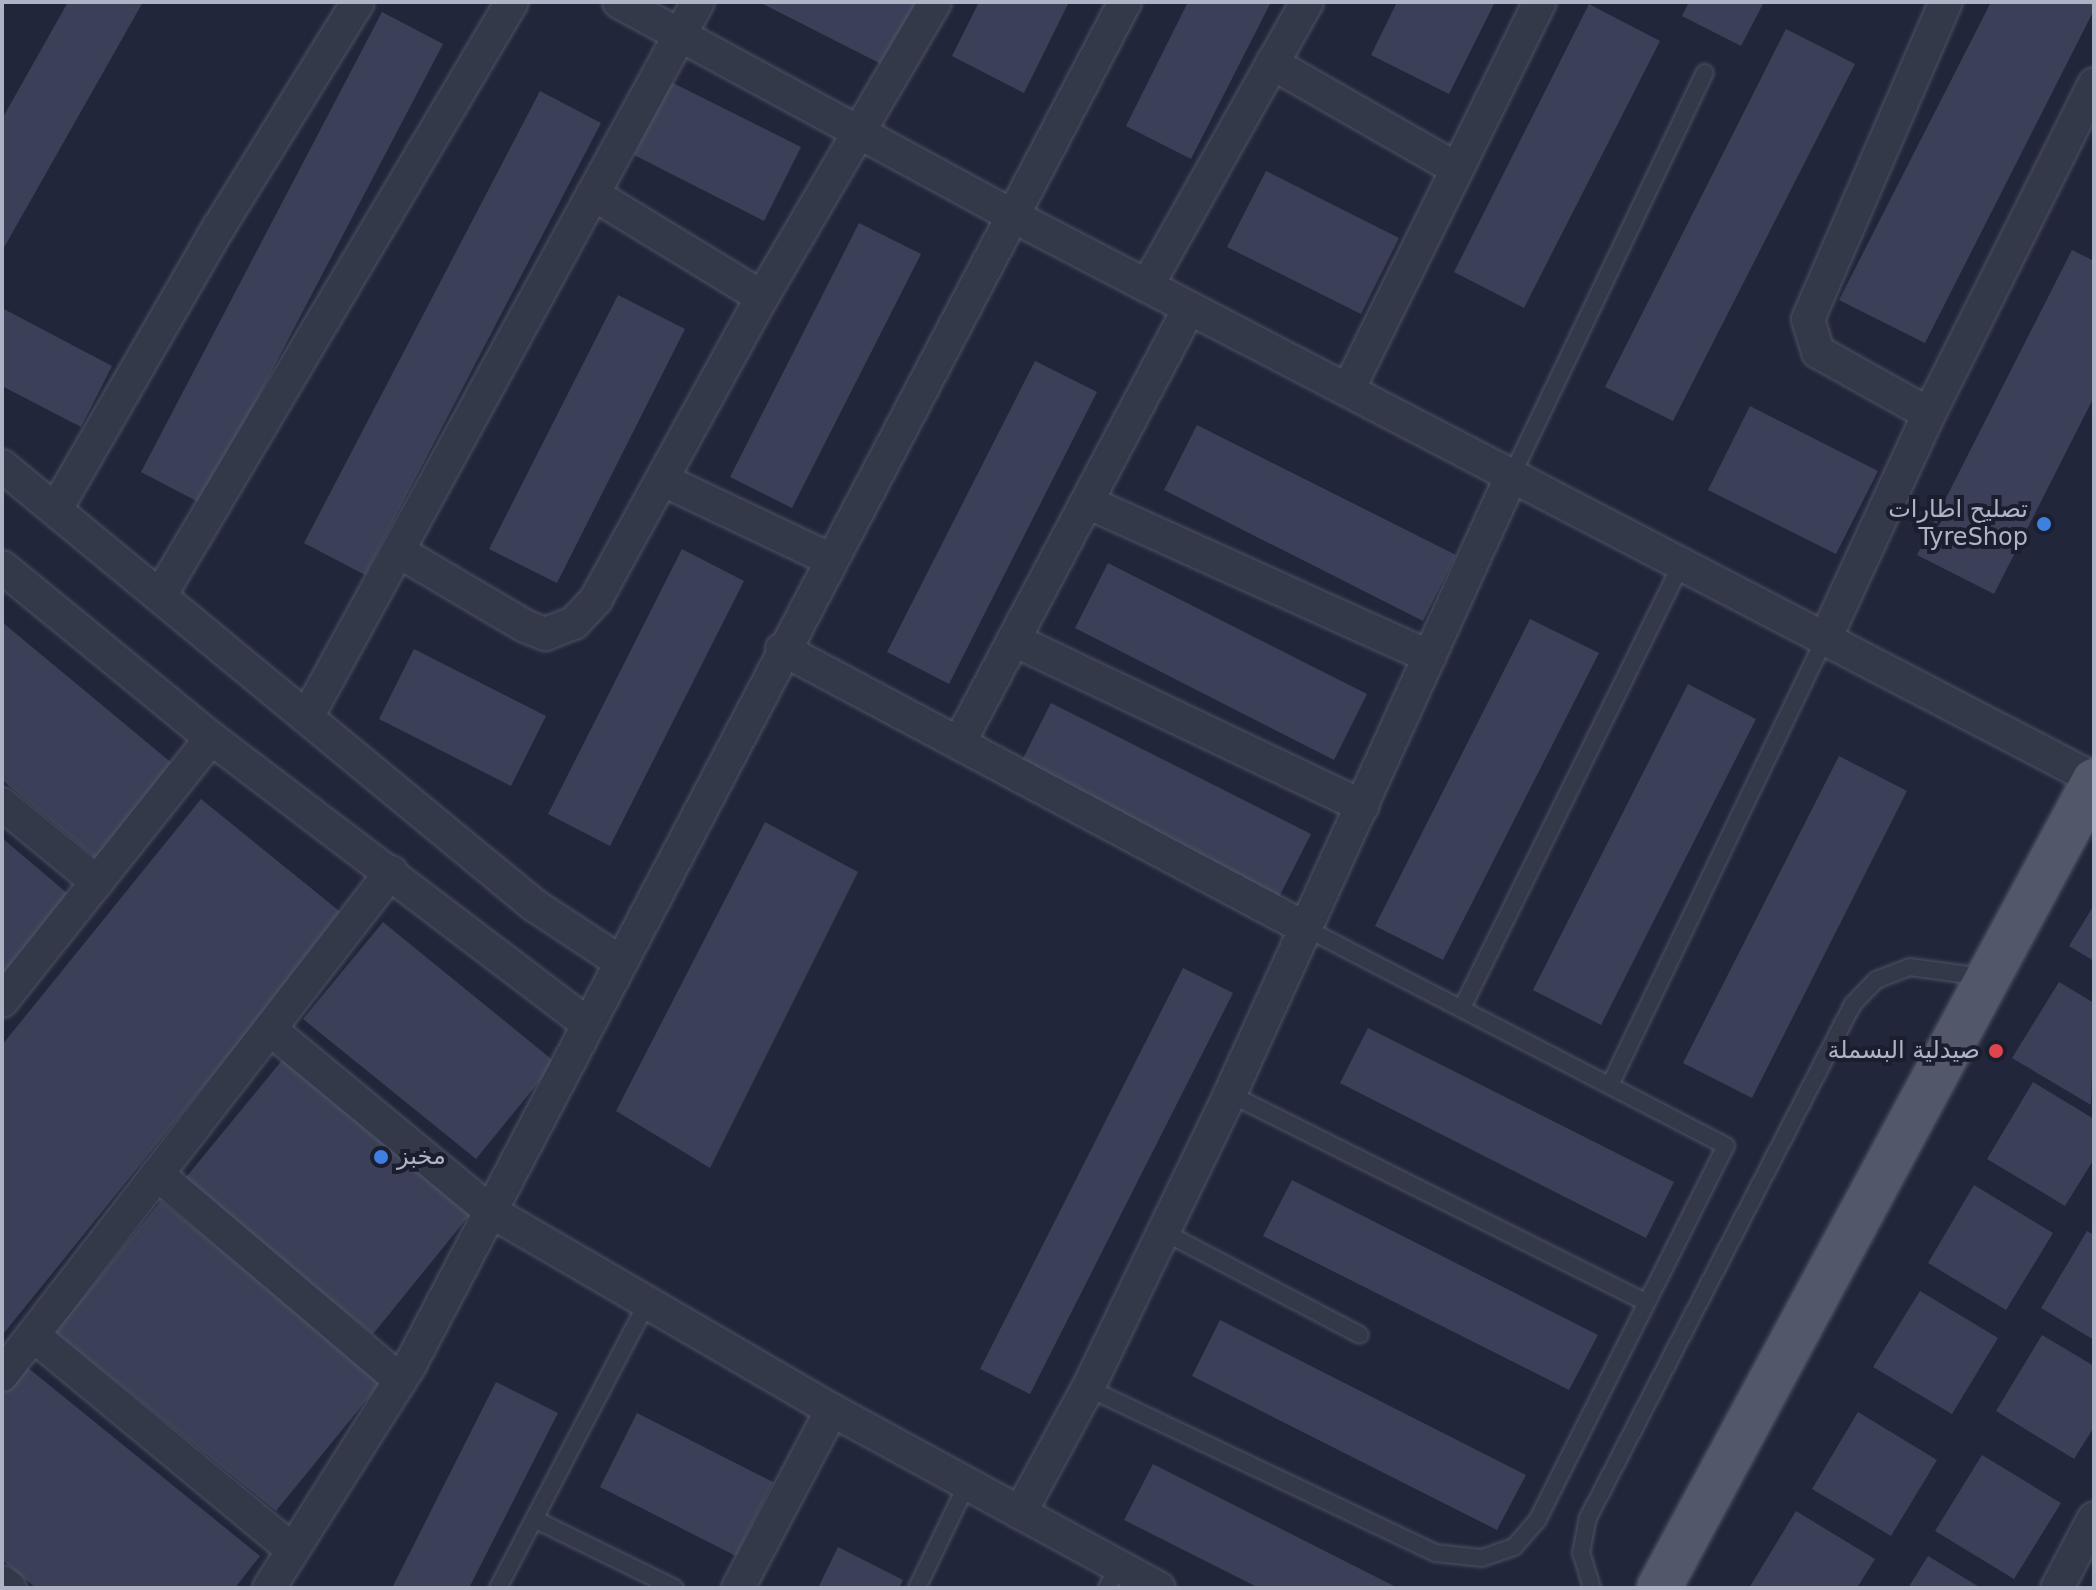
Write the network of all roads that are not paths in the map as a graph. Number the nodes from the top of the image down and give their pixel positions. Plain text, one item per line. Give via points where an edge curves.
1 (358, 2) edge
2 (512, 2) edge
3 (619, 2) edge
4 (698, 2) edge
5 (935, 2) edge
6 (1125, 2) edge
7 (1307, 2) edge
8 (1540, 2) edge
9 (1946, 2) edge
10 (680, 35) junction
11 (1272, 63) junction
12 (1705, 73) dead end
13 (2094, 84) edge
14 (861, 132) junction
15 (1457, 169) junction
16 (593, 194) junction
17 (1011, 215) junction
18 (1147, 286) junction
19 (762, 297) junction
20 (1189, 308) junction
21 (1348, 390) junction
22 (1929, 414) junction
23 (2, 466) edge
24 (1512, 475) junction
25 (663, 480) junction
26 (1087, 502) junction
27 (56, 509) junction
28 (398, 551) junction
29 (829, 559) junction
30 (1682, 562) junction
31 (2, 567) edge
32 (161, 594) junction
33 (1825, 639) junction
34 (1014, 640) junction
35 (782, 649) junction
36 (1430, 657) junction
37 (307, 717) junction
38 (211, 738) junction
39 (959, 743) junction
40 (2094, 780) edge
41 (2, 804) edge
42 (1362, 806) junction
43 (391, 872) junction
44 (97, 882) junction
45 (1307, 929) junction
46 (619, 961) junction
47 (1989, 978) junction
48 (2, 1001) edge
49 (1462, 1008) junction
50 (588, 1024) junction
51 (270, 1029) junction
52 (1610, 1085) junction
53 (1230, 1094) junction
54 (157, 1174) junction
55 (490, 1211) junction
56 (1164, 1232) junction
57 (647, 1303) junction
58 (1647, 1303) junction
59 (1360, 1335) dead end
60 (34, 1336) junction
61 (2, 1375) edge
62 (400, 1380) junction
63 (1088, 1388) junction
64 (832, 1410) junction
65 (967, 1484) junction
66 (1020, 1513) junction
67 (2094, 1518) edge
68 (534, 1519) junction
69 (293, 1550) junction
70 (1112, 1577) edge
71 (2, 1582) edge
72 (10, 1588) edge
73 (269, 1588) edge
74 (498, 1588) edge
75 (675, 1588) edge
76 (738, 1588) edge
77 (917, 1588) edge
78 (1159, 1588) edge
79 (1592, 1588) edge
80 (1659, 1588) edge
81 (2057, 1588) edge

1 - 27 street via 219,227
2 - 32 street
3 - 10 street
4 - 10 street
5 - 14 street
6 - 17 street
7 - 11 street
8 - 15 street
9 - 22 street via 1808,319 1818,352
10 - 14 street
10 - 16 street
11 - 15 street
11 - 18 street
12 - 24 lane
13 - 22 street
14 - 17 street
14 - 19 street
15 - 21 street
16 - 19 street
16 - 28 street
17 - 18 street
17 - 29 street
18 - 20 street
19 - 25 street
20 - 21 street
20 - 26 street
21 - 24 street
22 - 33 street
23 - 27 street
24 - 30 street
24 - 36 street
25 - 28 street via 596,599 574,623 545,634
25 - 29 street
26 - 34 street
26 - 36 street
27 - 32 street
28 - 37 street
29 - 35 street
30 - 33 street
30 - 49 lane
31 - 38 street
32 - 37 street
33 - 40 street
33 - 52 lane
34 - 39 street
34 - 42 street
35 - 39 street
35 - 46 street
36 - 42 street
37 - 46 street via 534,905
38 - 43 street
38 - 44 street
39 - 45 street
40 - 47 main road
41 - 44 street
42 - 45 street
43 - 50 street
43 - 51 street
44 - 48 street
45 - 49 lane
45 - 53 street
46 - 50 street
47 - 79 lane via 1910,967 1876,980 1853,1004 1588,1518 1581,1553
47 - 80 main road
49 - 52 lane
50 - 55 street
51 - 54 street
51 - 55 street
52 - 58 lane via 1726,1146
53 - 56 street
53 - 58 lane
54 - 60 street
54 - 62 street
55 - 57 street
55 - 62 street
56 - 59 lane
56 - 63 street
57 - 64 street
57 - 68 lane
58 - 63 lane via 1537,1521 1514,1547 1482,1558 1435,1553
60 - 61 street
60 - 69 street
62 - 69 street
63 - 66 street
64 - 65 street
64 - 76 street
65 - 66 street
65 - 77 lane
66 - 70 street
67 - 81 street
68 - 74 lane
68 - 75 lane
69 - 73 street
70 - 78 street
71 - 72 street

